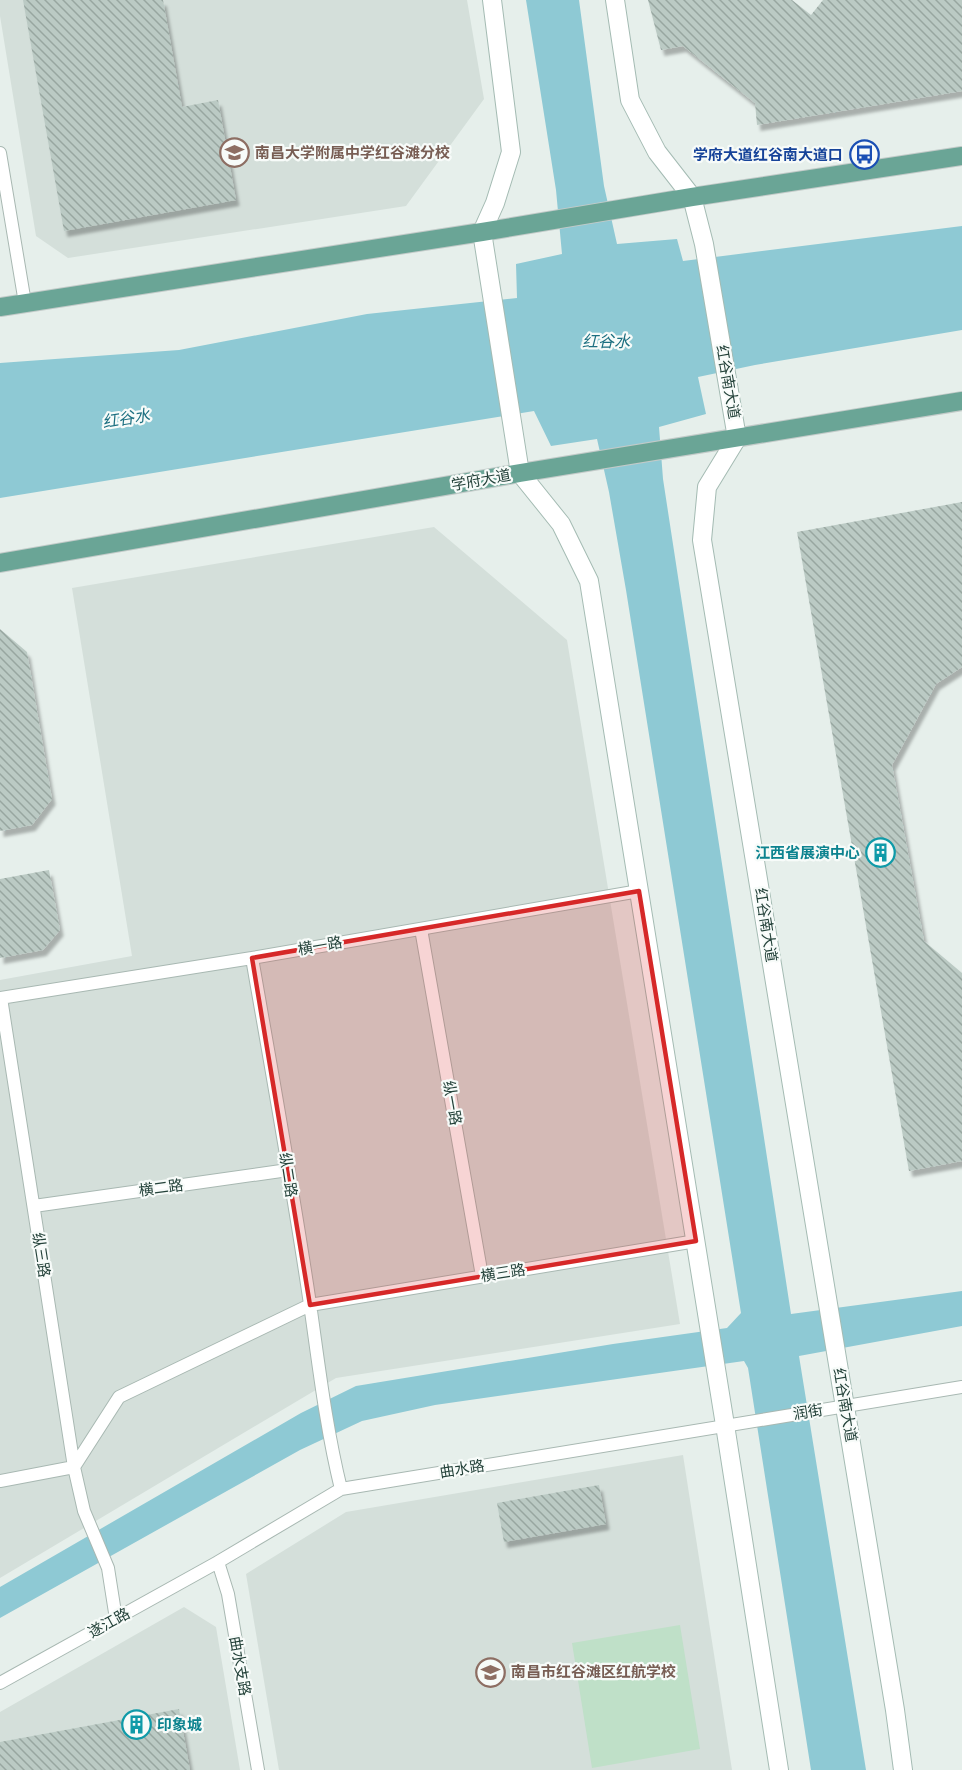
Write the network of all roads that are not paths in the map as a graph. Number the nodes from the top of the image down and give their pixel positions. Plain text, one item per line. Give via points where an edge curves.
1 (492, 0) edge
2 (615, 0) edge
3 (0, 153) edge
4 (962, 156) edge
5 (692, 196) junction
6 (482, 232) junction
7 (25, 303) junction
8 (0, 308) edge
9 (962, 401) edge
10 (737, 438) junction
11 (520, 473) junction
12 (0, 563) edge
13 (639, 891) junction
14 (421, 929) junction
15 (252, 958) junction
16 (1, 998) edge
17 (288, 1170) junction
18 (34, 1206) junction
19 (696, 1241) junction
20 (482, 1276) junction
21 (310, 1305) junction
22 (962, 1387) edge
23 (844, 1407) junction
24 (726, 1425) junction
25 (74, 1467) junction
26 (0, 1481) edge
27 (341, 1489) junction
28 (218, 1562) junction
29 (116, 1619) junction
30 (0, 1683) edge
31 (258, 1770) edge
32 (779, 1770) edge
33 (903, 1770) edge

1 - 6 main road via 512,152
2 - 5 main road, 红谷南大道 via 630,100 657,152
3 - 7 street
4 - 5 main road
5 - 6 main road
5 - 10 main road, 红谷南大道 via 704,244
6 - 7 main road
6 - 11 main road
7 - 8 main road
9 - 10 main road, 学府大道
10 - 11 main road, 学府大道
10 - 23 main road, 红谷南大道 via 707,487 702,540
11 - 12 main road, 学府大道
11 - 13 main road via 561,524 589,581
13 - 14 street, 横一路
13 - 19 main road
14 - 15 street, 横一路
14 - 20 street, 纵一路
15 - 16 street, 横一路
15 - 17 street, 纵二路
16 - 18 street, 纵三路
17 - 18 street, 横二路
17 - 21 street, 纵二路
18 - 25 street, 纵三路
19 - 20 street, 横三路
19 - 24 main road
20 - 21 street, 横三路
21 - 25 street, 横三路 via 119,1397
21 - 27 street, 纵二路 via 321,1392
22 - 23 street, 润街
23 - 24 street, 润街
23 - 33 main road, 红谷南大道
24 - 27 street, 曲水路
24 - 32 main road
25 - 26 street
25 - 29 street, 纵三路 via 84,1511 108,1568
27 - 28 street, 曲水路
28 - 29 street, 遂江路
28 - 31 street, 曲水支路 via 228,1594
29 - 30 street, 遂江路

